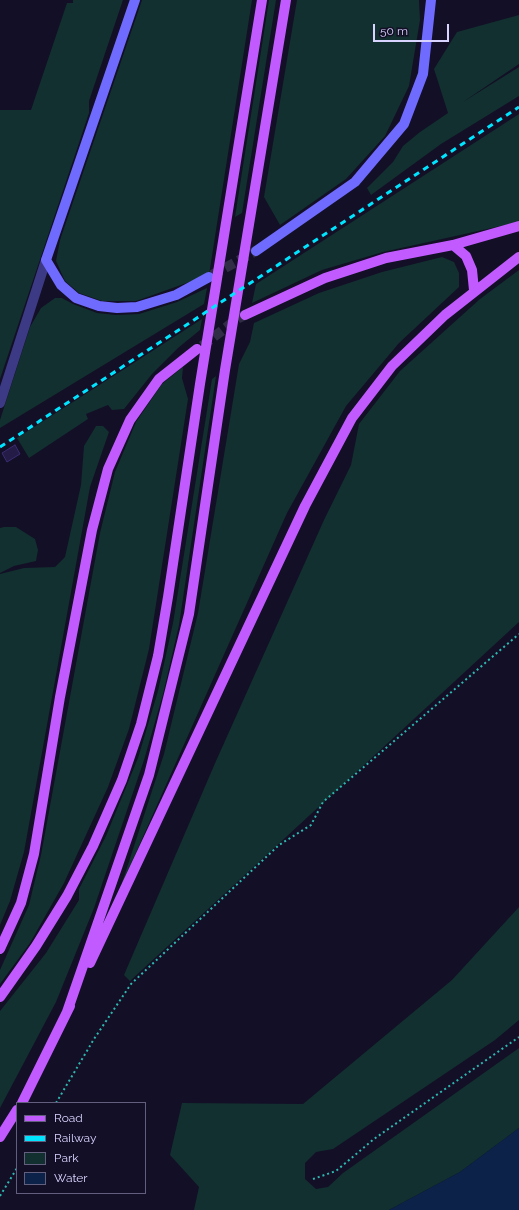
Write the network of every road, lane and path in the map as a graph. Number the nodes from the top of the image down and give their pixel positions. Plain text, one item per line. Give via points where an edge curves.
1 (135, 0) edge
2 (262, 0) edge
3 (286, 0) edge
4 (432, 0) edge
5 (519, 226) edge
6 (453, 245) junction
7 (256, 251) tunnel mouth
8 (519, 256) edge
9 (46, 260) junction
10 (209, 277) tunnel mouth
11 (474, 290) junction
12 (246, 315) tunnel mouth
13 (197, 349) tunnel mouth
14 (1, 399) edge
15 (519, 634) edge
16 (0, 949) edge
17 (0, 997) edge
18 (67, 1012) junction
19 (519, 1037) edge
20 (22, 1102) edge
21 (57, 1102) edge
22 (16, 1112) edge
23 (0, 1137) edge
24 (16, 1170) edge
25 (313, 1179) dead end
26 (0, 1196) edge

1 - 9 street
2 - 17 main road via 159,649 141,724 122,780 93,846 48,928
3 - 18 main road via 225,370 189,614 149,775
4 - 7 street via 423,74 404,124 355,182
5 - 6 main road
6 - 11 main road via 466,256 472,270
6 - 12 main road via 386,258 325,278
8 - 11 main road
9 - 10 street via 61,285 76,298 99,306 117,308 137,307 176,295
9 - 14 street
11 - 18 main road via 392,366 352,418 305,506
13 - 16 main road via 159,379 130,420 108,469 92,530 60,697 34,854 21,903
15 - 21 path via 323,802 311,825 279,845 131,984
18 - 20 main road
19 - 25 path via 374,1139 336,1171
22 - 23 main road
24 - 26 path

